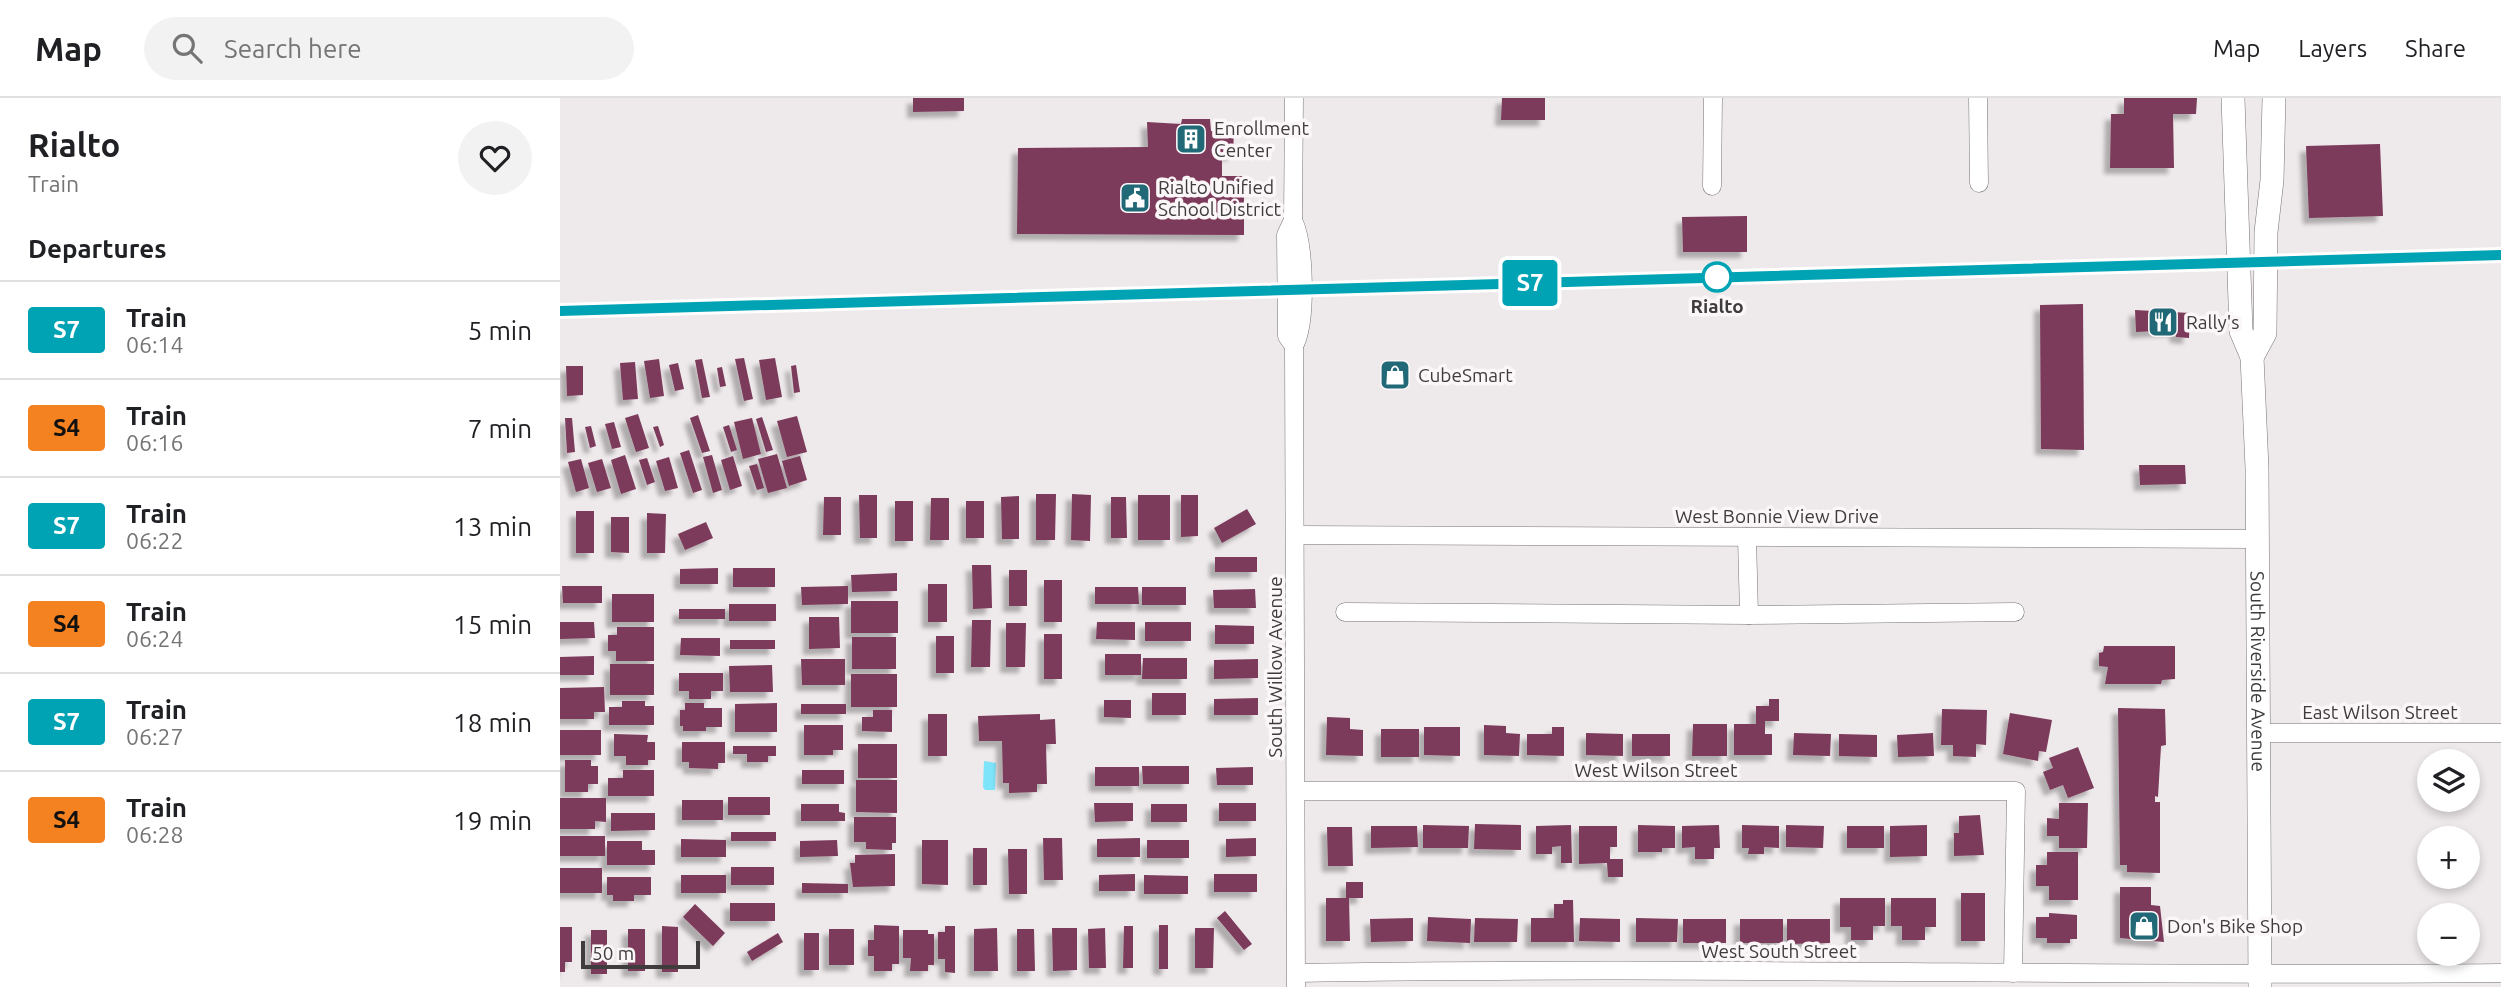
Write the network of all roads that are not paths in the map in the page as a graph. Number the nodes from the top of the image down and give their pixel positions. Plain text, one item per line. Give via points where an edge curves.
1 (1294, 98) edge
2 (1713, 98) edge
3 (1978, 98) edge
4 (2233, 98) edge
5 (2274, 98) edge
6 (1979, 183) dead end
7 (1712, 186) dead end
8 (2252, 357) junction
9 (1296, 535) junction
10 (1747, 537) junction
11 (2258, 539) junction
12 (1345, 612) dead end
13 (2015, 612) dead end
14 (1749, 615) junction
15 (2260, 733) junction
16 (2501, 733) edge
17 (1297, 791) junction
18 (2013, 973) junction
19 (2501, 973) edge
20 (1297, 980) edge
21 (2260, 981) edge

1 - 9 street, South Willow Avenue via 1293,220 1300,235 1301,289 1300,334 1294,346
2 - 7 street
3 - 6 street
4 - 8 main road, South Riverside Avenue via 2241,331
5 - 8 main road, South Riverside Avenue via 2265,333
8 - 11 main road, South Riverside Avenue
9 - 10 street, West Bonnie View Drive
9 - 17 street, South Willow Avenue
10 - 11 street, West Bonnie View Drive
10 - 14 street
11 - 15 main road, South Riverside Avenue
12 - 14 street
13 - 14 street
15 - 16 street, East Wilson Street
15 - 21 main road, South Riverside Avenue
17 - 18 street, West Wilson Street via 2015,791
17 - 20 street, South Willow Avenue
18 - 20 street, West South Street via 1479,970
18 - 21 street, West South Street
19 - 21 street, West South Street

